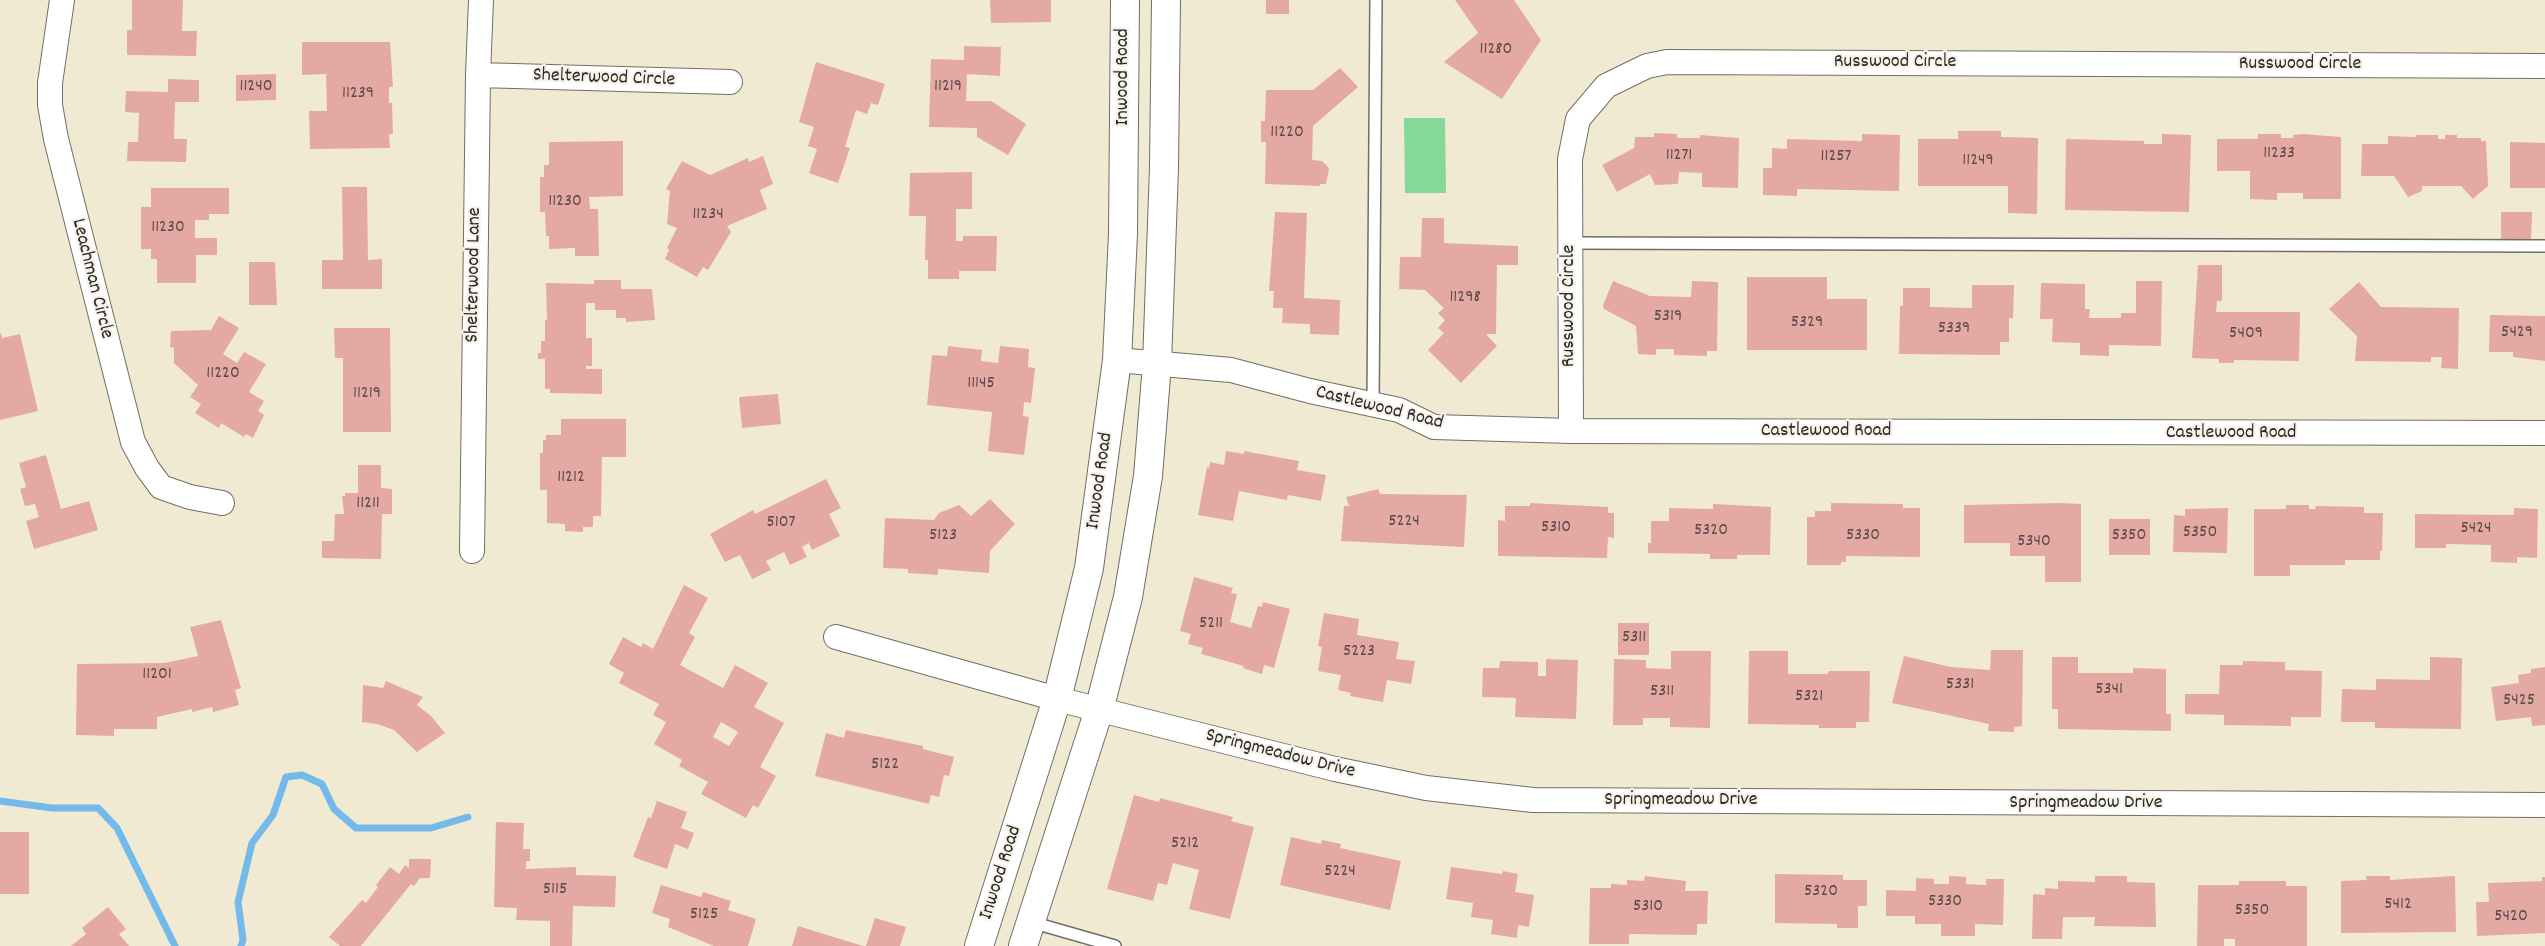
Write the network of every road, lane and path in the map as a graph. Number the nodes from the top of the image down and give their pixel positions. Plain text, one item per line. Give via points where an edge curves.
1 (62, 0) edge
2 (481, 0) edge
3 (1125, 0) edge
4 (1166, 0) edge
5 (1376, 0) edge
6 (2545, 66) edge
7 (478, 75) junction
8 (730, 82) dead end
9 (1570, 243) junction
10 (2545, 246) edge
11 (1117, 360) junction
12 (1157, 364) junction
13 (1373, 404) junction
14 (1571, 431) junction
15 (2545, 433) edge
16 (222, 503) dead end
17 (472, 551) dead end
18 (836, 638) dead end
19 (1058, 699) junction
20 (1099, 710) junction
21 (2545, 806) edge
22 (1027, 934) edge
23 (978, 946) edge
24 (1115, 946) edge

1 - 16 street, Leachman Circle via 50,105 56,140 134,442 161,487
2 - 7 street, Shelterwood Lane
3 - 11 main road, Inwood Road via 1123,234
4 - 12 main road, Inwood Road
5 - 13 lane
6 - 9 street, Russwood Circle via 1667,62 1647,66 1606,86 1578,119 1570,159
7 - 8 street, Shelterwood Circle
7 - 17 street, Shelterwood Lane
9 - 10 lane
9 - 14 street, Russwood Circle
11 - 12 street, Castlewood Road
11 - 19 main road, Inwood Road via 1089,568
12 - 13 street, Castlewood Road via 1231,370
12 - 20 main road, Inwood Road via 1147,486 1128,597
13 - 14 street, Castlewood Road via 1399,410 1434,426
14 - 15 street, Castlewood Road
18 - 19 street, Springmeadow Drive
19 - 20 street, Springmeadow Drive
19 - 23 main road, Inwood Road
20 - 21 street, Springmeadow Drive via 1335,769 1426,788 1533,800
20 - 22 main road, Inwood Road
22 - 24 lane

